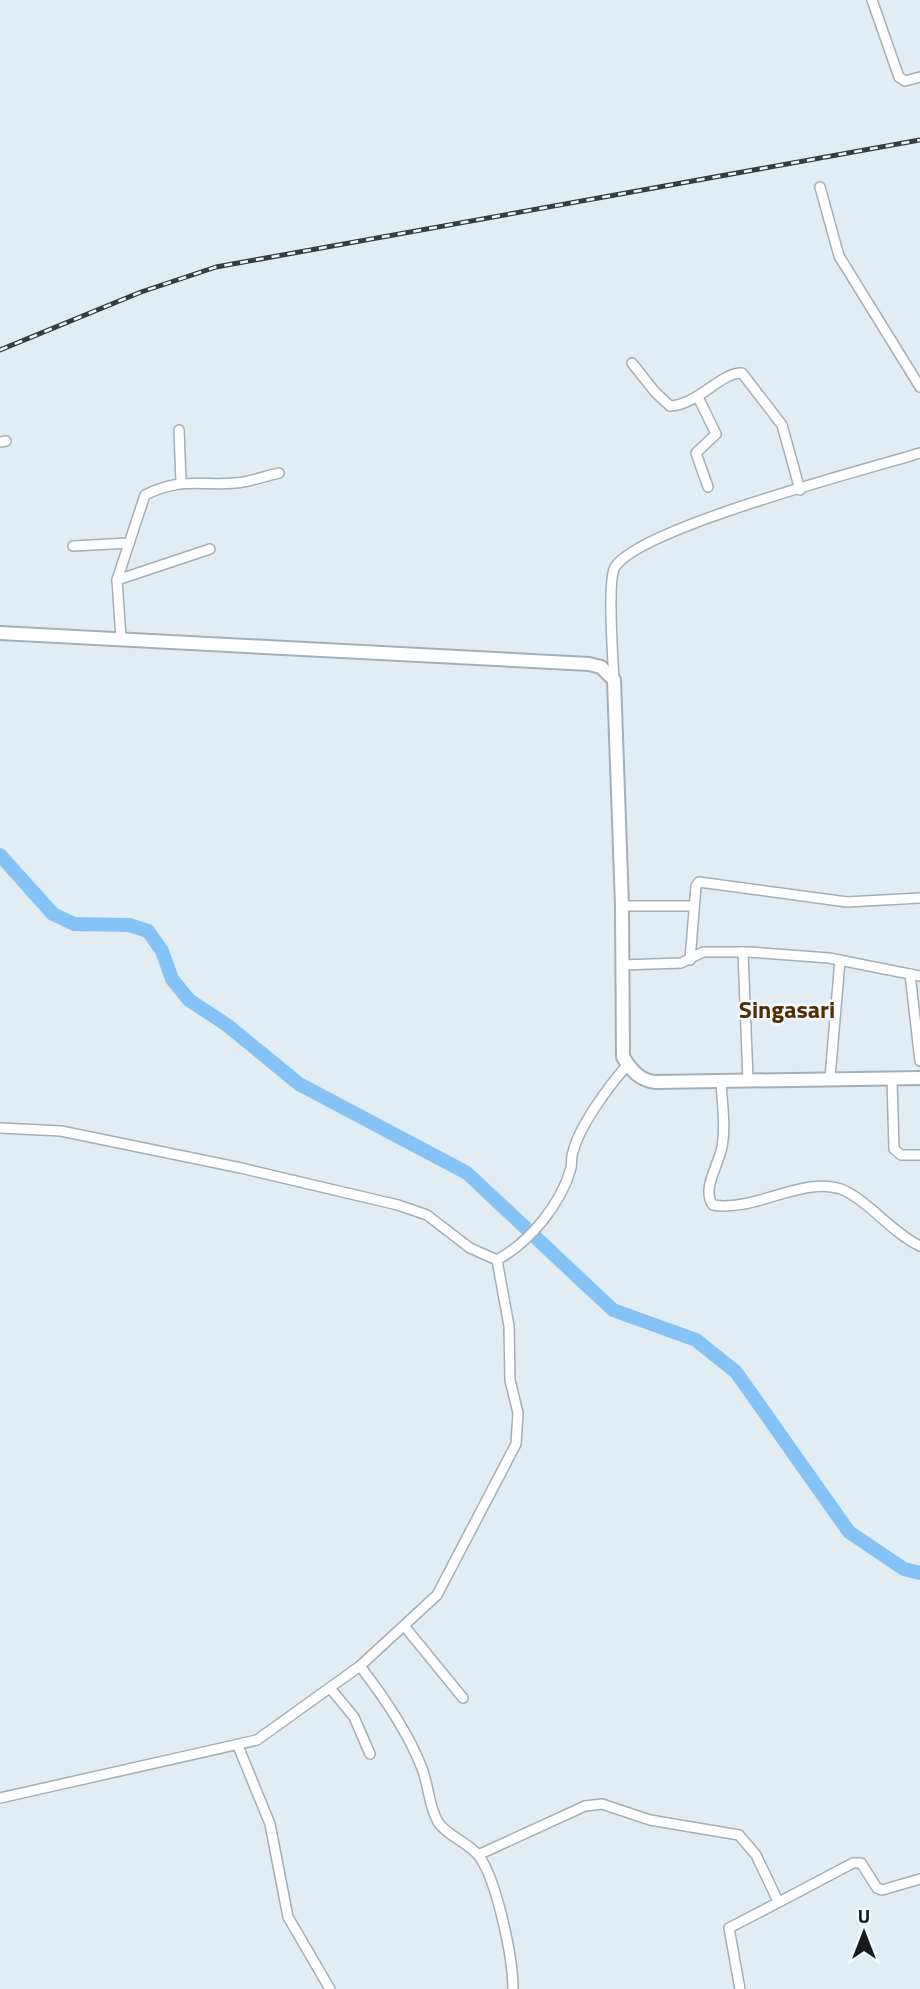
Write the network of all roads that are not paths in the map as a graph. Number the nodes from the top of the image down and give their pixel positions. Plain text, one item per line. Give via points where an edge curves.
1 (872, 0) edge
2 (920, 77) edge
3 (820, 187) dead end
4 (632, 363) dead end
5 (920, 387) edge
6 (698, 397) junction
7 (179, 430) dead end
8 (920, 453) edge
9 (279, 473) dead end
10 (181, 482) junction
11 (708, 487) dead end
12 (800, 490) junction
13 (129, 543) junction
14 (73, 546) dead end
15 (210, 549) dead end
16 (117, 580) junction
17 (0, 633) edge
18 (121, 638) junction
19 (614, 680) junction
20 (920, 898) edge
21 (622, 906) junction
22 (694, 906) junction
23 (743, 952) junction
24 (690, 960) junction
25 (840, 960) junction
26 (622, 965) junction
27 (915, 975) edge
28 (920, 1061) edge
29 (628, 1064) junction
30 (830, 1078) junction
31 (920, 1078) edge
32 (892, 1079) junction
33 (748, 1080) junction
34 (721, 1081) junction
35 (0, 1128) edge
36 (920, 1155) edge
37 (920, 1246) edge
38 (497, 1260) junction
39 (405, 1627) junction
40 (360, 1666) junction
41 (330, 1688) junction
42 (463, 1698) dead end
43 (238, 1746) junction
44 (370, 1754) dead end
45 (0, 1798) edge
46 (478, 1855) junction
47 (920, 1879) edge
48 (781, 1901) junction
49 (330, 1989) edge
50 (513, 1989) edge
51 (740, 1989) edge

1 - 2 street via 899,77 903,81
3 - 5 street via 839,256
4 - 6 street via 667,404 675,406
6 - 11 street via 716,434 696,453
6 - 12 street via 732,374 742,373 782,425
7 - 10 street
8 - 12 street
9 - 10 street via 239,483
10 - 13 street via 145,495
12 - 19 street via 676,530 616,566 612,577
13 - 14 street
13 - 16 street
15 - 16 street
16 - 18 street
17 - 18 street
18 - 19 street via 589,664 606,670
19 - 21 street
20 - 22 street via 847,902 702,882 696,886
21 - 22 street
21 - 26 street
22 - 24 street
23 - 24 street via 703,952
23 - 25 street
23 - 33 street
24 - 26 street
25 - 27 street
25 - 30 street
26 - 29 street via 623,1057
27 - 28 street
29 - 34 street via 648,1082
29 - 38 street via 584,1130 564,1188 518,1246
30 - 32 street
30 - 33 street
31 - 32 street
32 - 36 street via 894,1149 901,1155
33 - 34 street
34 - 37 street via 724,1124 710,1186 713,1205 735,1207 811,1188 836,1188
35 - 38 street via 61,1131 398,1205 427,1215 470,1248
38 - 39 street via 509,1326 510,1380 519,1413 516,1444 437,1595
39 - 40 street
39 - 42 street
40 - 41 street
40 - 46 street via 384,1698 422,1766 439,1825
41 - 43 street via 267,1735
41 - 44 street via 354,1717
43 - 45 street
43 - 49 street via 270,1825 288,1917
46 - 48 street via 585,1806 602,1804 672,1825 738,1835 752,1849
46 - 50 street via 509,1948
47 - 48 street via 882,1890 861,1863 853,1863
48 - 51 street via 729,1928

